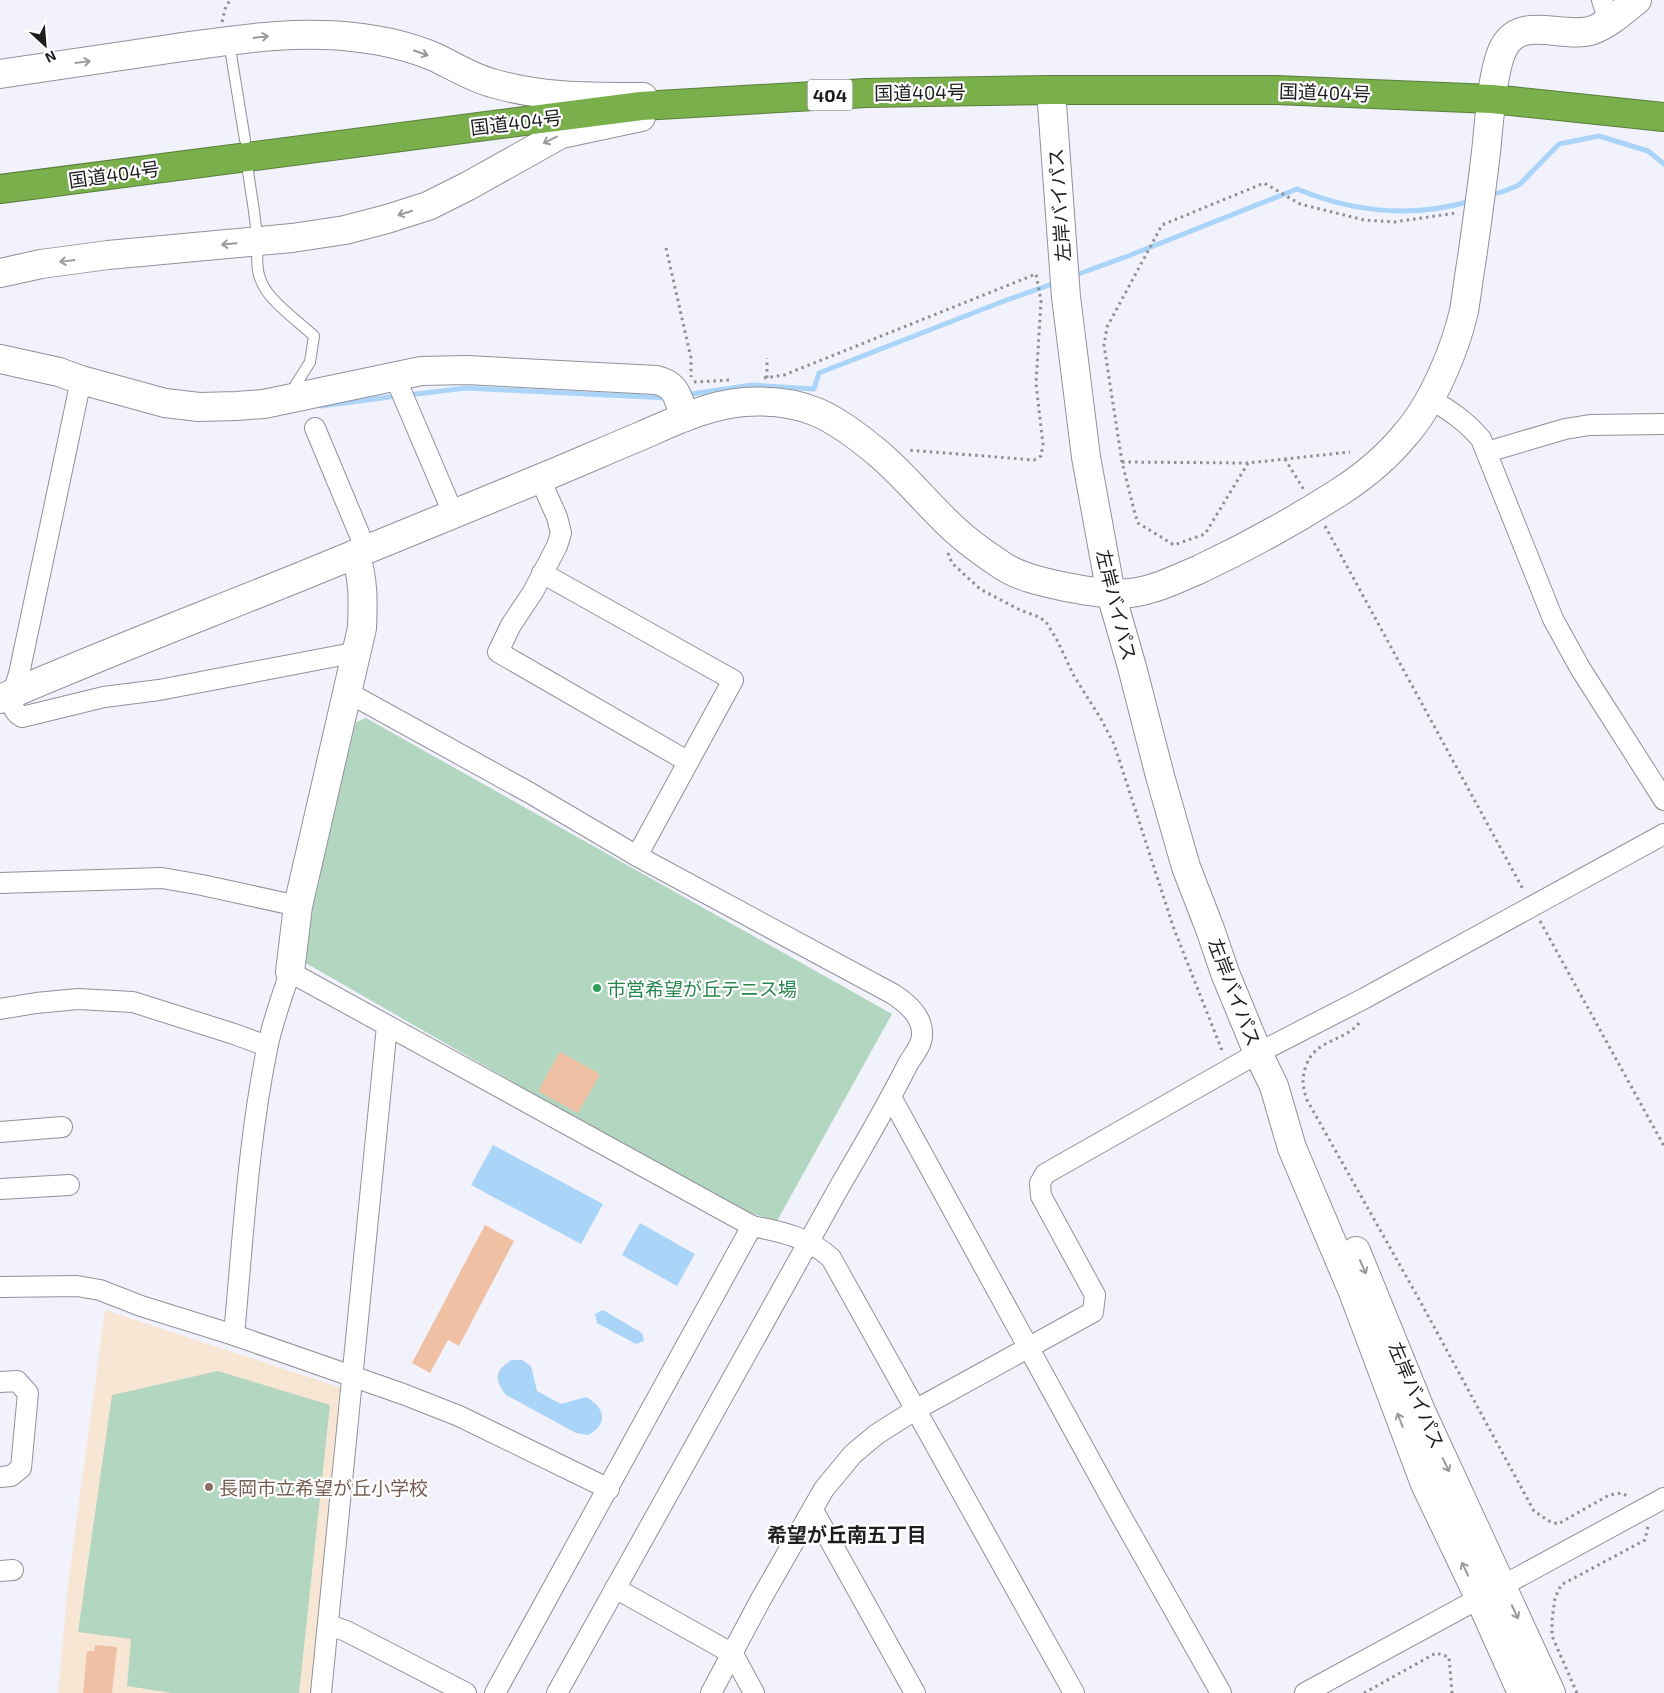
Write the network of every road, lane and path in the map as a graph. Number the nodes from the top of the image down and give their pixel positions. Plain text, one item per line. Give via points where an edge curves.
1 (1637, 0) edge
2 (1605, 11) edge
3 (229, 41) junction
4 (0, 74) edge
5 (1050, 90) junction
6 (769, 98) junction
7 (1492, 99) junction
8 (1664, 117) edge
9 (245, 140) dead end
10 (248, 171) dead end
11 (0, 189) edge
12 (1479, 210) junction
13 (257, 241) junction
14 (666, 248) dead end
15 (0, 273) edge
16 (0, 359) edge
17 (395, 377) junction
18 (758, 378) dead end
19 (81, 380) junction
20 (738, 380) dead end
21 (1430, 398) junction
22 (287, 399) junction
23 (685, 416) junction
24 (1664, 424) edge
25 (315, 428) dead end
26 (1350, 452) dead end
27 (1487, 452) junction
28 (1285, 459) junction
29 (888, 462) junction
30 (1122, 462) junction
31 (1248, 463) junction
32 (540, 479) junction
33 (1315, 507) junction
34 (453, 513) junction
35 (955, 529) junction
36 (360, 552) junction
37 (542, 573) junction
38 (1111, 594) junction
39 (358, 652) junction
40 (347, 692) junction
41 (6, 697) edge
42 (687, 761) junction
43 (1664, 800) edge
44 (1664, 834) edge
45 (637, 856) junction
46 (0, 883) edge
47 (1532, 905) junction
48 (298, 906) junction
49 (290, 972) junction
50 (1364, 998) junction
51 (0, 1009) edge
52 (387, 1026) junction
53 (267, 1046) junction
54 (1258, 1053) junction
55 (1223, 1055) dead end
56 (891, 1097) junction
57 (1278, 1098) junction
58 (62, 1128) dead end
59 (0, 1132) edge
60 (1664, 1146) edge
61 (69, 1185) dead end
62 (0, 1189) edge
63 (752, 1226) junction
64 (808, 1242) junction
65 (0, 1287) edge
66 (234, 1335) junction
67 (1028, 1346) junction
68 (353, 1377) junction
69 (0, 1382) edge
70 (915, 1410) junction
71 (0, 1477) edge
72 (609, 1489) junction
73 (1654, 1509) edge
74 (812, 1510) junction
75 (1503, 1585) junction
76 (615, 1588) junction
77 (1479, 1597) junction
78 (329, 1625) junction
79 (733, 1654) junction
80 (321, 1693) edge
81 (466, 1693) edge
82 (495, 1693) edge
83 (557, 1693) edge
84 (710, 1693) edge
85 (754, 1693) edge
86 (915, 1693) edge
87 (1074, 1693) edge
88 (1221, 1693) edge
89 (1305, 1693) edge
90 (1364, 1693) edge
91 (1452, 1693) edge
92 (1522, 1693) edge
93 (1551, 1693) edge
94 (1577, 1693) edge

1 - 2 street
2 - 7 street via 1596,29 1580,33 1536,28 1514,35 1502,50
4 -> 3 street
3 -> 6 street via 279,35 356,37 419,52 490,83 552,96
3 - 9 lane
5 - 6 highway, 国道404号 / 404
5 - 7 highway, 国道404号 / 404 via 1276,90
5 - 38 street, 左岸バイパス via 1067,306 1086,457
6 - 11 highway, 国道404号 / 404 via 641,106
6 -> 13 street via 636,118 561,134 428,206 345,230
7 - 8 highway, 国道404号 / 404
7 - 12 street
10 - 13 lane
12 - 21 street via 1464,311 1444,372
12 - 30 path via 1394,222 1364,220 1300,204 1264,184 1162,225 1107,327 1104,346
13 -> 15 street via 108,255
13 - 22 lane via 256,261 268,292 314,336 310,362
14 - 20 path via 691,358 691,382
16 - 19 street
17 - 22 street
17 - 23 street via 421,371 467,370 656,380 666,382 674,389
17 - 34 street
18 - 29 path via 784,375 1036,274 1042,301 1036,384 1043,444 1040,456 1034,460 907,450
19 - 22 street via 165,403 198,407 264,404
19 - 41 street via 19,674
21 - 27 street via 1472,428
21 - 33 street via 1408,432 1376,465
23 - 29 street via 727,404 765,401 805,407 840,423
23 - 32 street
24 - 27 street via 1590,425
25 - 36 street
26 - 28 path
27 - 43 street via 1553,619 1580,668
28 - 31 path
28 - 33 path
29 - 35 street
30 - 31 path
30 - 31 path via 1138,523 1174,545 1205,534
32 - 34 street
32 - 37 street via 562,533
33 - 38 street via 1237,551 1169,583 1142,591
33 - 47 path
34 - 36 street
35 - 38 street via 1001,566 1025,577
35 - 55 path via 948,555 952,563 980,590 1046,622 1114,744 1174,929
36 - 39 street via 363,590
36 - 41 street
37 - 42 street via 498,652
37 - 42 street via 732,680
38 - 54 street, 左岸バイパス via 1186,867 1224,973
39 - 40 street
39 - 41 street via 159,690 104,697 22,717
40 - 45 street
40 - 48 street
42 - 45 street
44 - 47 street
45 - 56 street via 904,1000 919,1021 922,1035
46 - 48 street via 162,878
47 - 50 street
47 - 60 path
48 - 49 street
49 - 52 street
49 - 53 street
50 - 54 street
50 - 73 path via 1360,1021 1354,1030 1314,1051 1308,1059 1302,1085 1307,1100 1534,1512 1558,1524 1609,1495 1622,1493
51 - 53 street via 78,1000 133,1002
52 - 63 street
52 - 68 street
53 - 66 street via 248,1181
54 - 57 street, 左岸バイパス
54 - 67 street via 1045,1174 1040,1183 1040,1196 1094,1296 1092,1312
56 - 64 street
56 - 67 street
57 -> 75 street, 左岸バイパス via 1347,1233 1421,1410
77 -> 57 street, 左岸バイパス via 1425,1484 1353,1292 1292,1148
58 - 59 street
61 - 62 street
63 - 64 street via 780,1231
63 - 72 street
64 - 70 street via 831,1258
64 - 76 street
65 - 66 street via 77,1286 100,1290
66 - 68 street
67 - 70 street
67 - 88 street
68 - 72 street via 459,1416
68 - 78 street
69 - 71 street via 17,1381 28,1393 21,1468 10,1476
70 - 74 street via 853,1454 824,1489
70 - 87 street
72 - 82 street
73 - 75 street
73 - 94 path via 1645,1540 1561,1585 1555,1598 1552,1636
74 - 79 street
74 - 86 street
75 - 77 street
75 -> 93 street, 左岸バイパス
76 - 79 street
76 - 83 street
77 - 89 street
77 - 92 street, 左岸バイパス
78 - 80 street
78 - 81 street
79 - 84 street
79 - 85 street
90 - 91 path via 1436,1653 1449,1657

